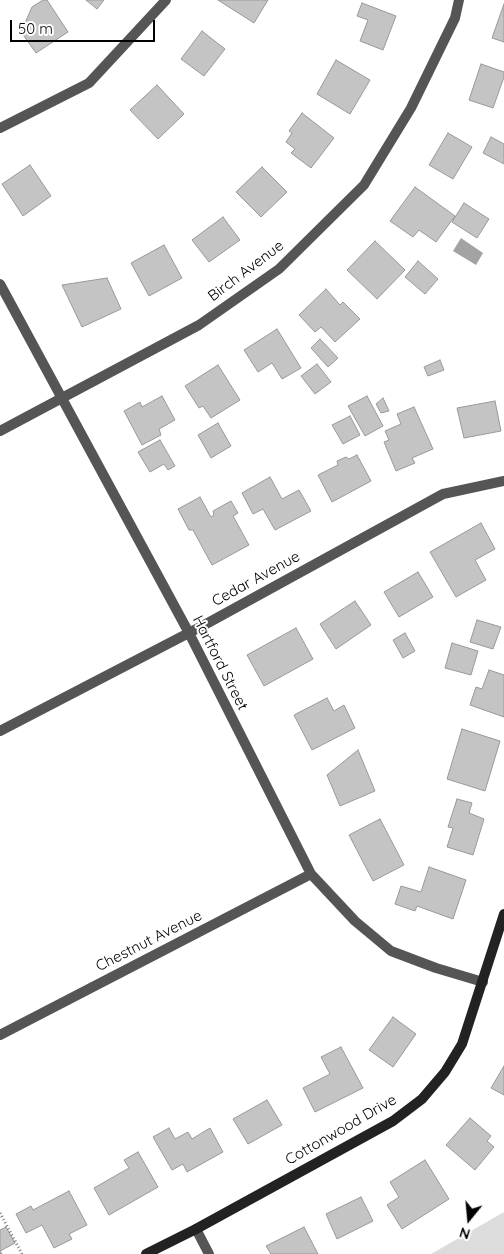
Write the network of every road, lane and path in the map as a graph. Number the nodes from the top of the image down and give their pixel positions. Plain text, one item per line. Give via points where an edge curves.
1 (166, 0) edge
2 (459, 0) edge
3 (0, 128) edge
4 (0, 284) edge
5 (61, 399) junction
6 (0, 431) edge
7 (504, 482) edge
8 (189, 633) junction
9 (0, 731) edge
10 (311, 874) junction
11 (504, 914) edge
12 (483, 982) junction
13 (0, 1035) edge
14 (0, 1213) edge
15 (196, 1229) junction
16 (22, 1254) edge
17 (146, 1254) edge
18 (209, 1254) edge

1 - 3 street via 89,83
2 - 5 street, Birch Avenue via 455,18 411,108 364,185 280,268 199,325
4 - 5 street, Hartford Street
5 - 6 street, Birch Avenue
5 - 8 street, Hartford Street
7 - 8 street, Cedar Avenue via 443,494
8 - 9 street, Cedar Avenue
8 - 10 street, Hartford Street
10 - 12 street, Hartford Street via 355,921 392,951
10 - 13 street, Chestnut Avenue
11 - 12 street, Cottonwood Drive
12 - 15 street, Cottonwood Drive via 462,1044 445,1072 422,1099 393,1121
14 - 16 path
15 - 17 street, Cottonwood Drive
15 - 18 street

